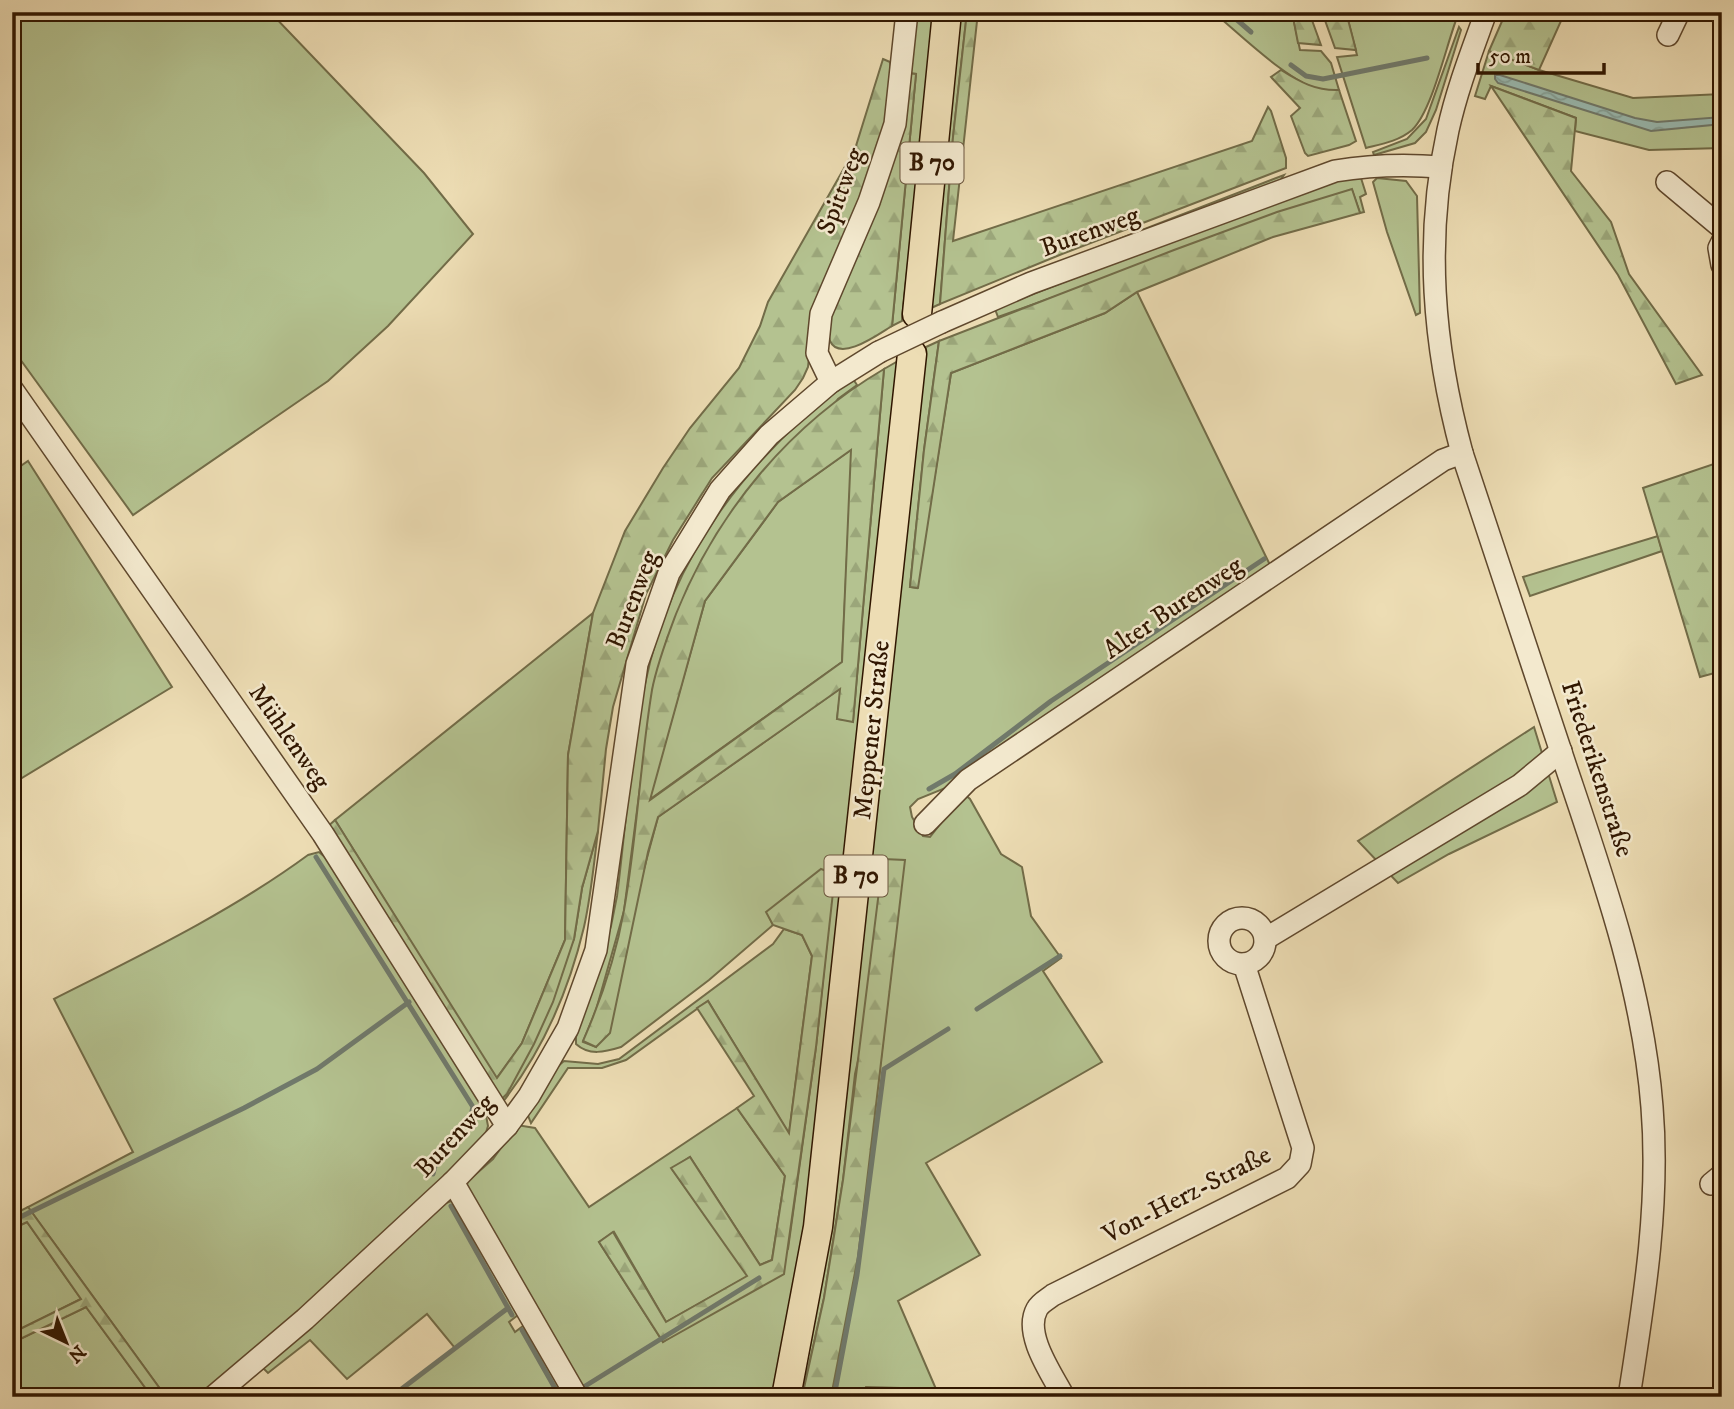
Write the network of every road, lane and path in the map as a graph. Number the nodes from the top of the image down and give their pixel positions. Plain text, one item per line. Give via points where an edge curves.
1 (907, 12) edge
2 (947, 12) edge
3 (1486, 12) edge
4 (1679, 12) edge
5 (1668, 35) dead end
6 (1441, 167) junction
7 (1667, 182) dead end
8 (1722, 228) edge
9 (1722, 242) edge
10 (1722, 265) edge
11 (930, 318) junction
12 (912, 354) dead end
13 (831, 382) junction
14 (12, 389) edge
15 (1462, 453) junction
16 (1562, 751) junction
17 (1568, 773) junction
18 (1520, 785) junction
19 (925, 824) dead end
20 (1265, 939) junction
21 (1244, 964) junction
22 (507, 1126) junction
23 (453, 1182) junction
24 (213, 1397) edge
25 (577, 1397) edge
26 (786, 1397) edge
27 (1064, 1397) edge
28 (1629, 1397) edge

1 - 13 street, Spittweg via 895,124 869,202 821,314 817,352
2 - 11 main road, B 70
3 - 6 street, Friederikenstraße via 1464,72
4 - 5 street
6 - 11 street, Burenweg via 1407,164 1335,171
6 - 15 street, Friederikenstraße via 1435,300 1440,356
7 - 8 street
9 - 10 street
11 - 13 street, Burenweg, bridge
12 - 26 main road, Meppener Straße / B 70 via 818,1227
13 - 22 street, Burenweg via 769,435 720,490 669,573 637,664 596,950 568,1028
14 - 22 street, Mühlenweg via 323,834
15 - 16 street, Friederikenstraße
15 - 19 street, Alter Burenweg via 1443,460 968,780
16 - 17 street, Friederikenstraße
16 - 18 street
17 - 18 street
17 - 28 street, Friederikenstraße via 1632,977 1652,1107 1655,1153 1649,1258
18 - 20 street
20 - 21 street via 1258,959
20 - 21 street via 1259,925 1245,919 1224,926 1219,941 1224,955
21 - 27 street, Von-Herz-Straße via 1303,1148 1300,1164 1287,1178 1038,1306 1033,1335
22 - 23 street, Burenweg
23 - 24 street, Burenweg via 306,1319
23 - 25 street

